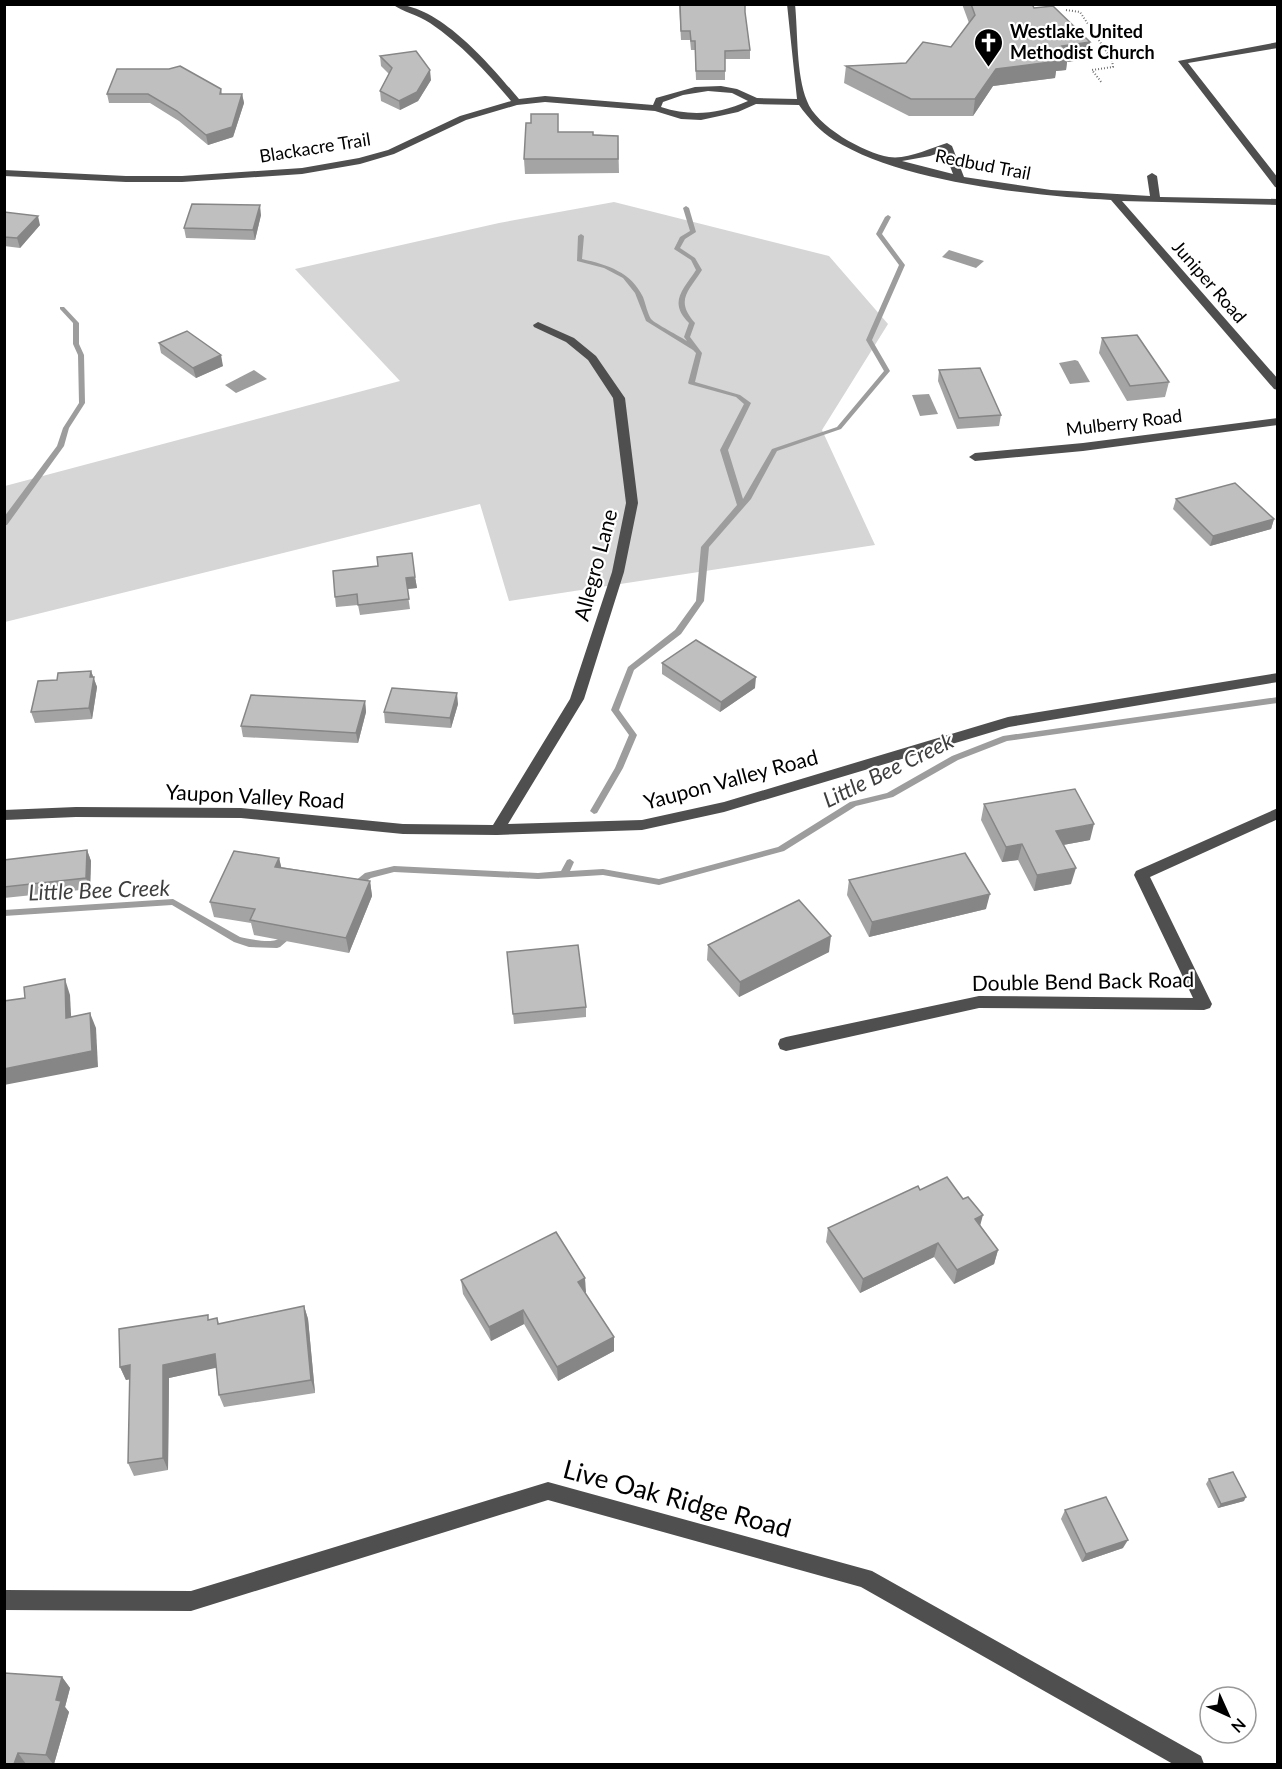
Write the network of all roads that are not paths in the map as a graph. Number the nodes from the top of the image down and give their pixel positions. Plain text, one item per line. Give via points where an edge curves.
1 (396, 4) edge
2 (791, 4) edge
3 (1278, 45) edge
4 (755, 101) junction
5 (517, 102) junction
6 (802, 102) junction
7 (656, 108) junction
8 (890, 160) junction
9 (4, 173) edge
10 (1152, 176) dead end
11 (960, 179) junction
12 (1278, 185) edge
13 (1115, 199) junction
14 (1155, 200) junction
15 (1278, 202) edge
16 (538, 325) dead end
17 (1278, 387) edge
18 (1278, 421) edge
19 (975, 457) dead end
20 (1278, 677) edge
21 (1278, 813) edge
22 (4, 815) edge
23 (496, 830) junction
24 (786, 1044) dead end
25 (4, 1600) edge
26 (1193, 1764) edge

1 - 5 street via 421,13 439,26
2 - 6 street
3 - 12 street via 1182,61
4 - 6 street, Blackacre Trail
4 - 7 street, Blackacre Trail via 701,117
4 - 7 street, Blackacre Trail via 735,92 688,91 659,100
5 - 7 street, Blackacre Trail via 560,100
5 - 9 street, Blackacre Trail via 463,118 391,152 302,171 160,179
6 - 8 street, Redbud Trail via 831,134
8 - 11 street, Redbud Trail
8 - 11 street via 947,146
10 - 14 street
11 - 13 street, Redbud Trail via 1052,194
13 - 14 street, Redbud Trail
13 - 17 street, Juniper Road
14 - 15 street, Redbud Trail
16 - 23 street, Allegro Lane via 570,340 592,358 619,398 632,503 618,572 577,699
18 - 19 street, Mulberry Road
20 - 23 street, Yaupon Valley Road via 1008,722 724,807 642,825
21 - 24 street, Double Bend Back Road via 1141,874 1204,1004 979,1002
22 - 23 street, Yaupon Valley Road via 241,813 403,829
25 - 26 street, Live Oak Ridge Road via 191,1601 548,1491 865,1578

